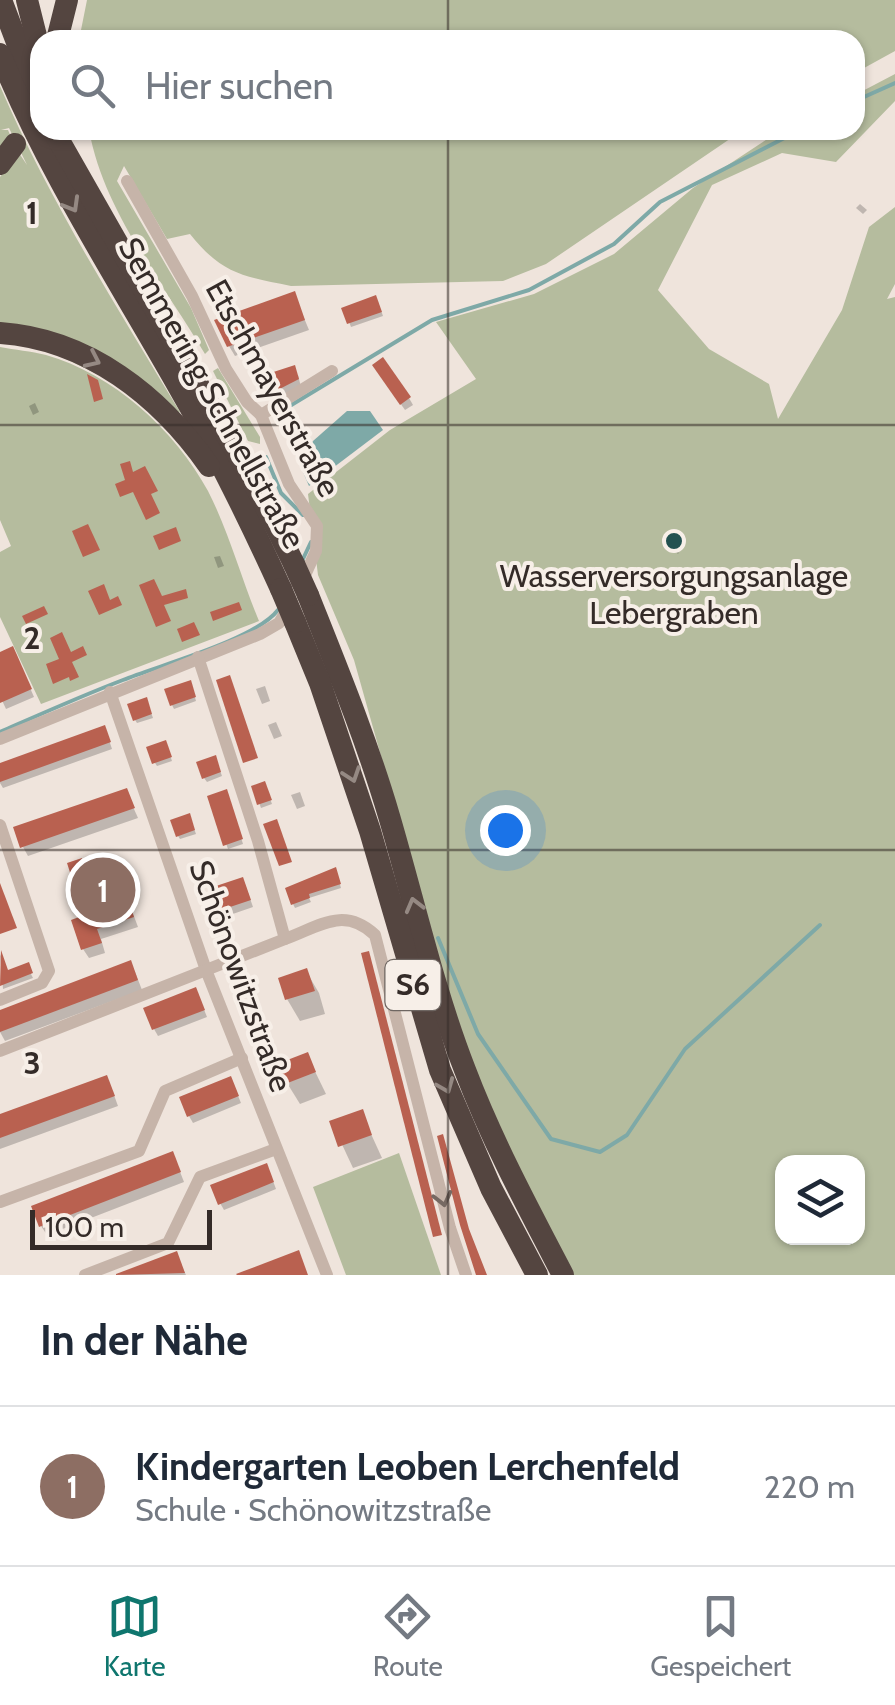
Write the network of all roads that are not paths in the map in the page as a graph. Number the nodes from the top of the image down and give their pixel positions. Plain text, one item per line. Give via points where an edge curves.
1 (2, 0) edge
2 (27, 0) edge
3 (67, 0) edge
4 (34, 30) edge
5 (60, 30) edge
6 (0, 54) edge
7 (30, 75) edge
8 (30, 126) edge
9 (37, 140) edge
10 (59, 140) edge
11 (71, 140) edge
12 (15, 144) dead end
13 (0, 164) edge
14 (78, 177) junction
15 (127, 181) dead end
16 (0, 333) edge
17 (332, 371) dead end
18 (261, 415) junction
19 (234, 488) junction
20 (198, 658) junction
21 (110, 692) junction
22 (0, 740) edge
23 (0, 826) edge
24 (285, 939) junction
25 (206, 970) junction
26 (0, 1000) edge
27 (0, 1051) edge
28 (242, 1058) junction
29 (276, 1149) junction
30 (0, 1202) edge
31 (85, 1275) edge
32 (327, 1275) edge
33 (466, 1275) edge
34 (537, 1275) edge
35 (564, 1275) edge

1 - 7 highway
2 - 4 highway
3 - 5 highway
6 -> 8 highway, Semmering Schnellstraße / S6
9 -> 19 highway, Semmering Schnellstraße / S6
10 - 14 highway, Semmering Schnellstraße / S6
11 - 14 highway
12 - 13 highway
35 -> 14 highway, Semmering Schnellstraße / S6, bridge via 463,1066 389,814 294,564 200,385
15 - 18 street, Etschmayerstraße via 226,369
16 -> 19 highway via 63,347 106,366 172,419
17 - 18 street
18 - 20 street, Etschmayerstraße via 289,484 317,526 316,550 279,623
19 -> 34 highway, Semmering Schnellstraße / S6, bridge via 320,682 440,1070
20 - 21 street, Etschmayerstraße
20 - 24 street
21 - 22 street, Etschmayerstraße
21 - 25 street, Schönowitzstraße
23 - 26 street via 49,971 42,983
24 - 25 street
24 -> 33 street via 338,918 360,921 375,935
25 - 27 street
25 - 28 street, Schönowitzstraße
28 - 29 street, Schönowitzstraße
28 - 30 street via 165,1091 139,1150
29 - 31 street via 200,1177 168,1243
29 - 32 street, Schönowitzstraße

